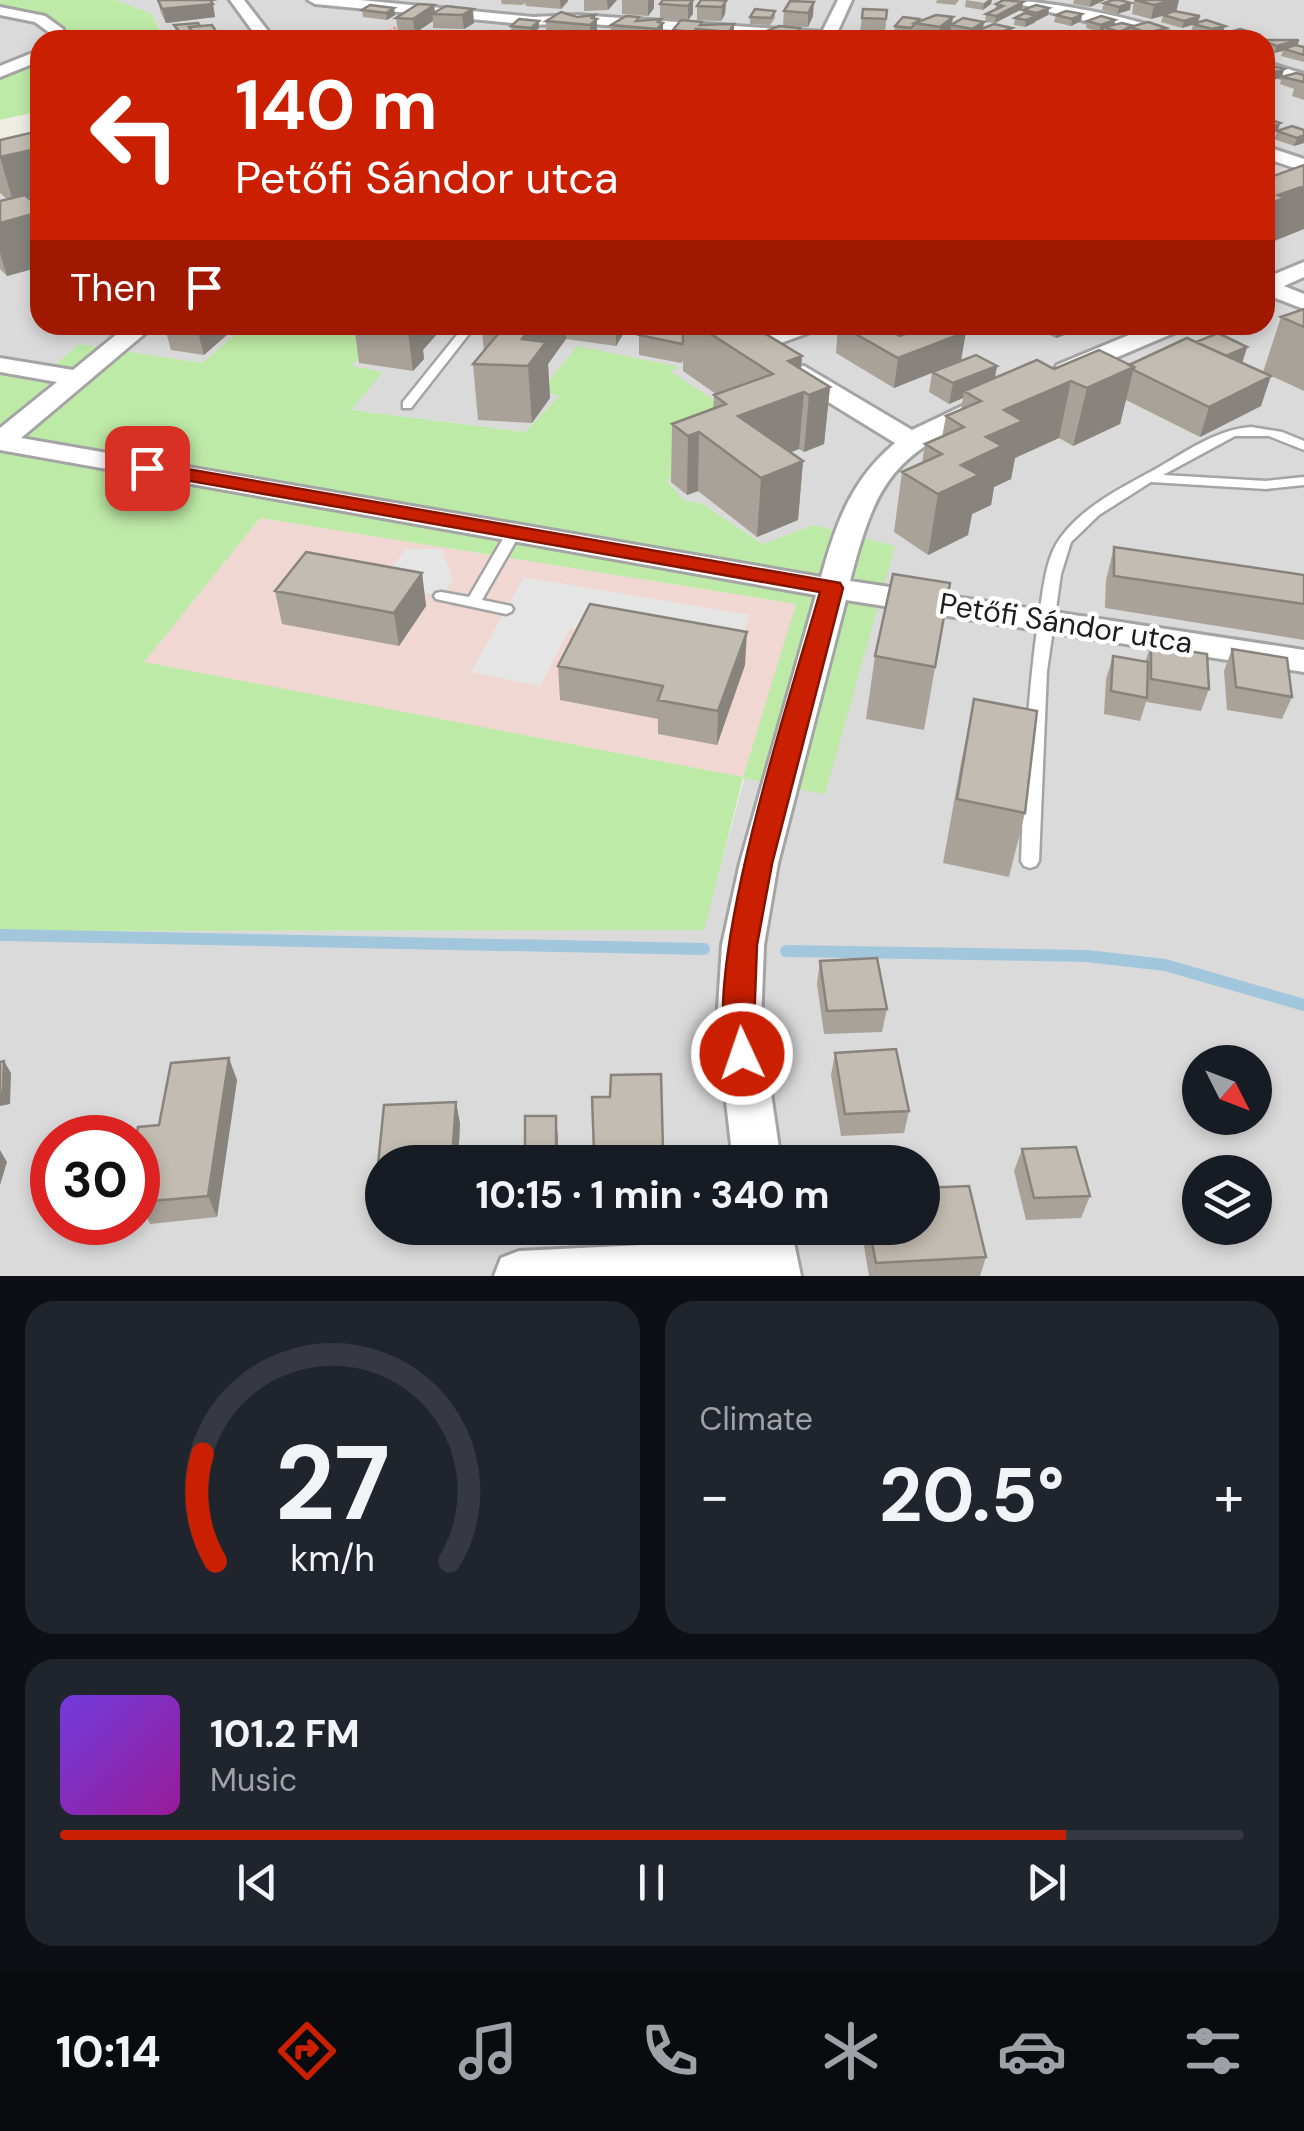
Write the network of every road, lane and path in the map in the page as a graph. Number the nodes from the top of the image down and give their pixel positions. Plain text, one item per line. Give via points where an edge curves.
1 (257, 0) edge
2 (315, 0) edge
3 (845, 0) edge
4 (1010, 0) edge
5 (239, 1) edge
6 (373, 2) edge
7 (0, 11) edge
8 (56, 30) edge
9 (260, 30) edge
10 (734, 30) edge
11 (831, 30) edge
12 (1141, 30) edge
13 (30, 60) edge
14 (1275, 70) edge
15 (0, 72) edge
16 (1304, 79) edge
17 (1275, 156) edge
18 (1304, 166) edge
19 (1304, 269) edge
20 (1275, 282) edge
21 (1275, 290) edge
22 (1304, 302) edge
23 (131, 335) edge
24 (463, 335) edge
25 (764, 335) edge
26 (1148, 335) edge
27 (0, 365) edge
28 (78, 378) junction
29 (1042, 380) edge
30 (1008, 395) edge
31 (407, 404) dead end
32 (910, 441) junction
33 (0, 442) edge
34 (1304, 446) edge
35 (1152, 478) junction
36 (1304, 481) edge
37 (514, 532) junction
38 (832, 588) junction
39 (440, 596) dead end
40 (473, 603) junction
41 (506, 609) dead end
42 (1046, 620) junction
43 (1304, 661) edge
44 (1030, 861) dead end
45 (756, 1145) edge
46 (772, 1256) edge
47 (519, 1276) edge

1 - 5 street
2 - 6 street
3 - 11 street
4 - 12 street
5 - 9 street
6 - 10 street via 533,20
7 - 8 street
13 - 15 street
14 - 16 street
17 - 18 street
19 - 20 street
21 - 22 street
23 - 28 street
24 - 31 lane
25 - 32 street via 742,340
26 - 29 street
27 - 28 street
28 - 33 street
30 - 32 street
32 - 38 street via 862,493
33 - 37 street, Petőfi Sándor utca
34 - 35 lane via 1272,433 1232,433
35 - 36 lane
35 - 42 lane via 1084,521 1065,542
37 - 38 street, Petőfi Sándor utca
37 - 40 lane
38 - 42 street, Petőfi Sándor utca
38 - 45 street via 743,945 738,1024
39 - 40 lane
40 - 41 lane
42 - 43 street, Petőfi Sándor utca
42 - 44 lane via 1037,680
46 - 47 street

